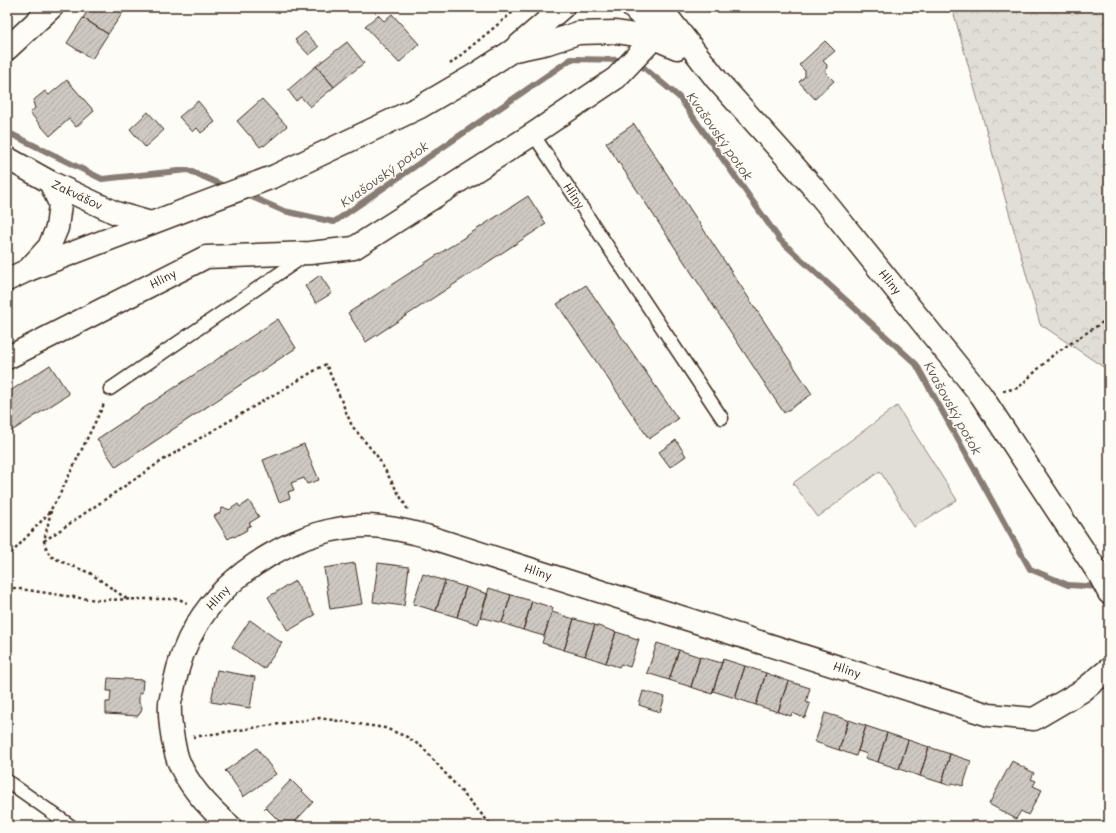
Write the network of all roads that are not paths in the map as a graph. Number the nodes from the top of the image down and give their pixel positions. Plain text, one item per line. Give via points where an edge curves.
1 (52, 7) edge
2 (563, 7) edge
3 (632, 7) edge
4 (660, 7) edge
5 (654, 38) junction
6 (677, 48) junction
7 (7, 49) edge
8 (512, 51) junction
9 (717, 80) junction
10 (533, 134) junction
11 (7, 158) edge
12 (50, 182) junction
13 (151, 223) junction
14 (310, 253) junction
15 (28, 270) junction
16 (7, 280) edge
17 (7, 358) edge
18 (110, 389) road end
19 (722, 418) dead end
20 (1109, 593) edge
21 (1109, 669) edge
22 (7, 781) edge
23 (71, 826) edge
24 (230, 826) edge

1 - 7 street
2 - 8 street
3 - 6 street
4 - 9 street, Hliny
5 - 6 street
5 - 8 street via 616,32 578,33
5 - 10 street, Hliny via 616,78
6 - 9 street
8 - 13 street via 420,107 275,176
9 - 20 street, Hliny via 814,187 981,395
10 - 14 street, Hliny via 354,248
10 - 19 lane, Hliny
11 - 12 street, Zakvášov
12 - 13 street, Zakvášov via 116,213
12 - 15 street via 60,204 57,228 49,247
13 - 15 street
14 - 17 street, Hliny via 206,257
14 - 18 lane, Hliny
15 - 16 street
21 - 24 street, Hliny via 1082,691 1034,719 990,715 426,536 401,529 349,527 287,545 236,578 196,625 180,660 170,704 173,740 178,760 194,789
22 - 23 lane

